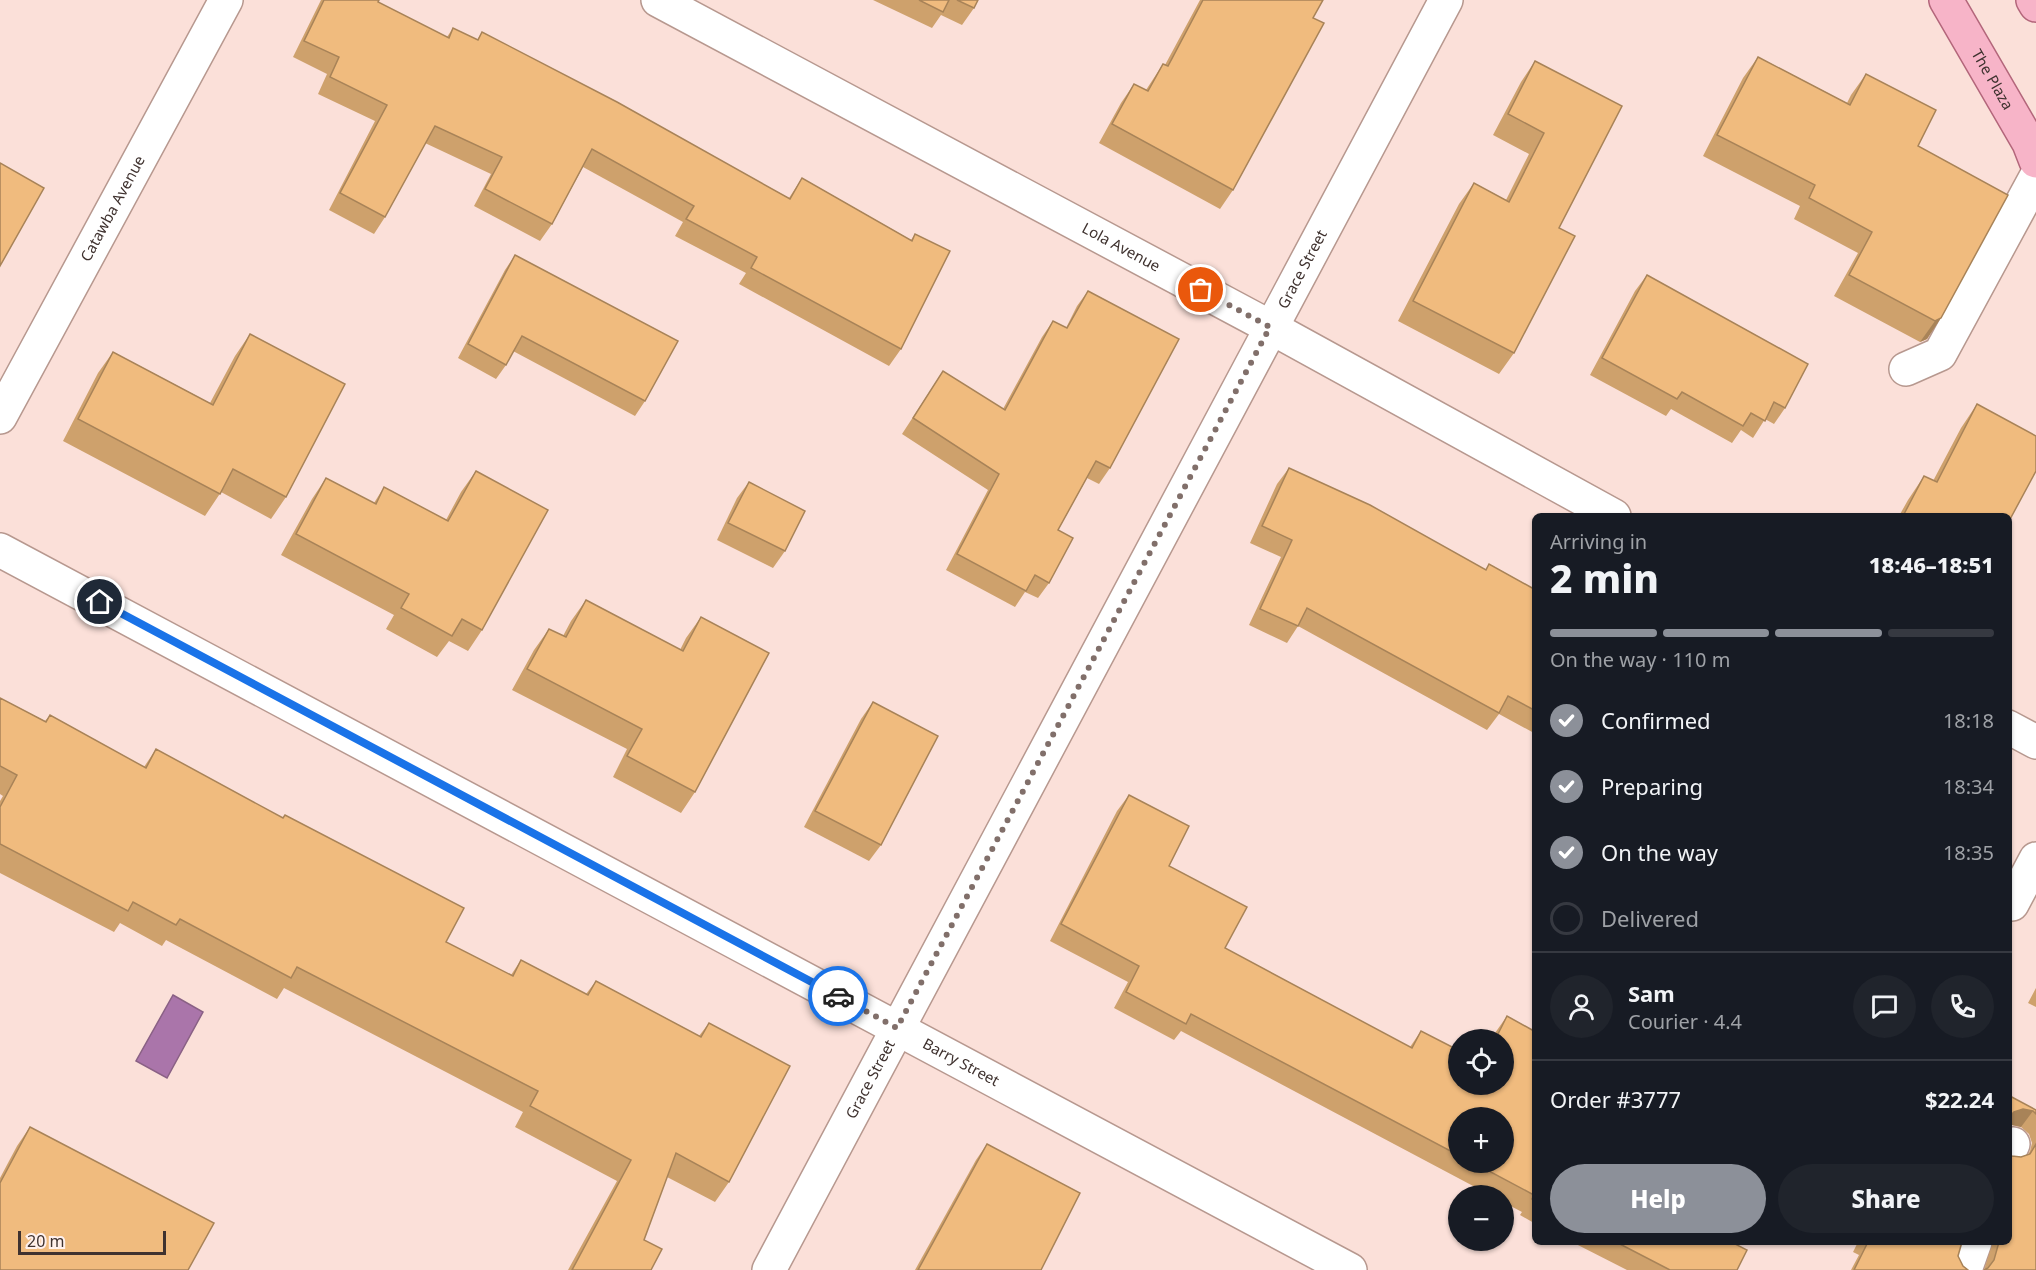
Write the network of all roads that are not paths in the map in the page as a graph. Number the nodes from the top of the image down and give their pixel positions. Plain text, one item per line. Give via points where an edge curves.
1 (226, 0) edge
2 (658, 0) edge
3 (1446, 0) edge
4 (1946, 0) edge
5 (2033, 0) edge
6 (2036, 5) edge
7 (2036, 161) edge
8 (2036, 177) edge
9 (1270, 327) junction
10 (1906, 369) dead end
11 (0, 417) edge
12 (1609, 513) edge
13 (0, 550) edge
14 (2012, 729) edge
15 (2036, 742) edge
16 (2036, 859) edge
17 (2012, 904) dead end
18 (897, 1028) junction
19 (1974, 1245) edge
20 (769, 1270) edge
21 (1350, 1270) edge
22 (1965, 1270) edge

1 - 11 street, Catawba Avenue
2 - 9 street, Lola Avenue
3 - 9 street, Grace Street
4 - 7 main road, The Plaza
5 - 6 main road
8 - 10 street via 1940,354
9 - 12 street, Lola Avenue
9 - 18 street, Grace Street
13 - 18 street, Barry Street
14 - 15 street
16 - 17 street
18 - 20 street, Grace Street
18 - 21 street, Barry Street
19 - 22 street

